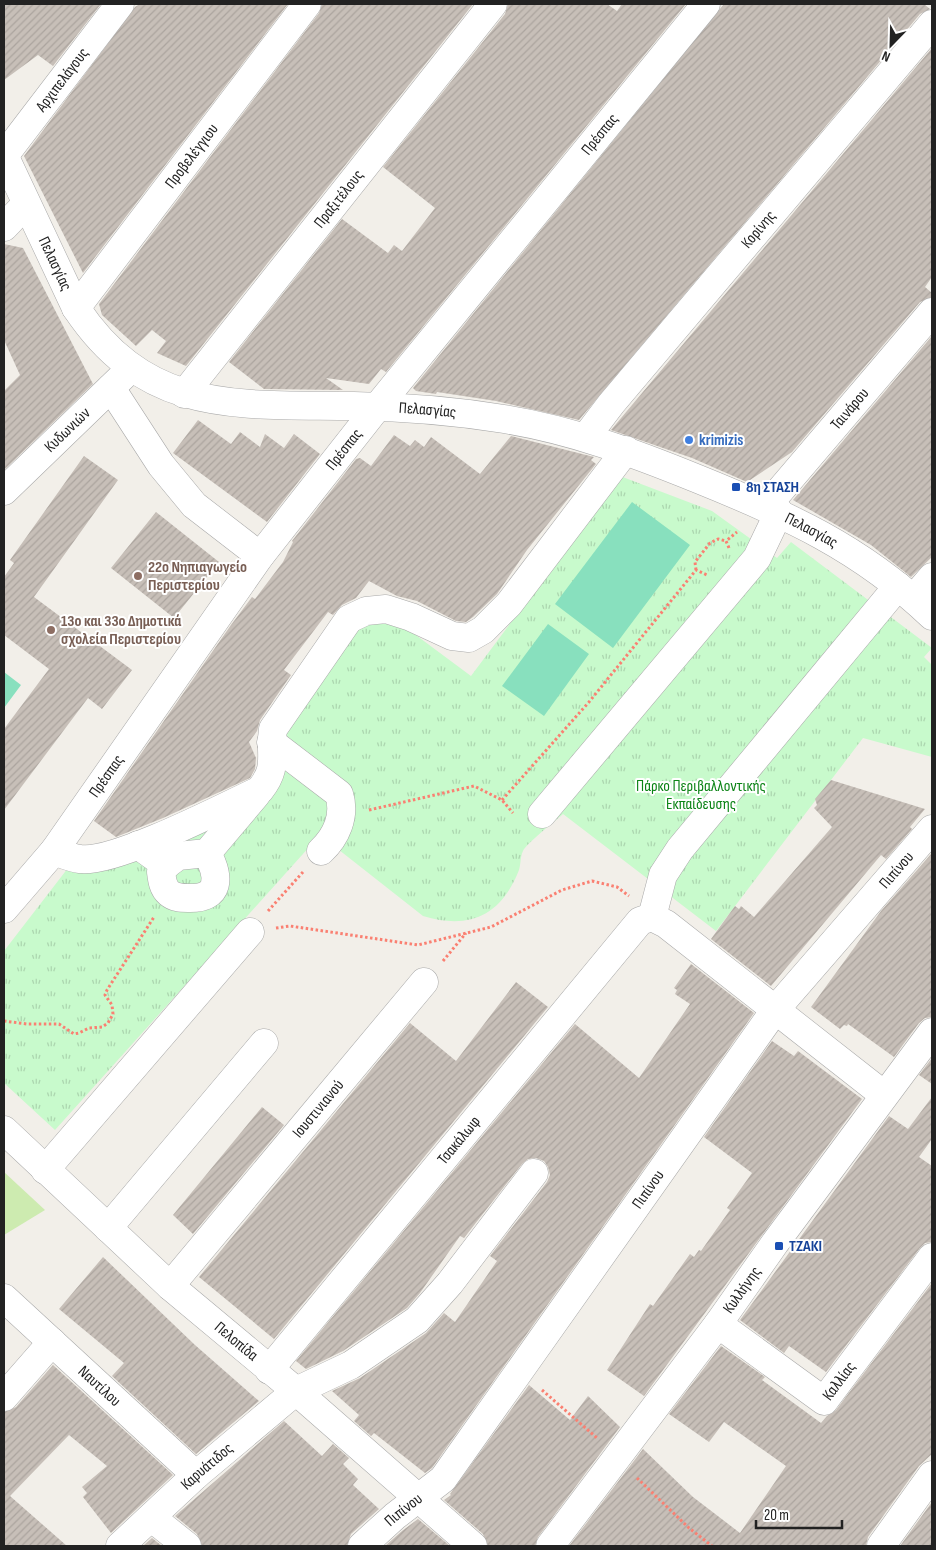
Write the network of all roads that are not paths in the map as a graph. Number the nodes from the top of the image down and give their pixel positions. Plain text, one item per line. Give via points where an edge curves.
1 (120, 4) edge
2 (307, 4) edge
3 (493, 4) edge
4 (706, 4) edge
5 (932, 24) edge
6 (4, 156) edge
7 (26, 204) junction
8 (4, 227) edge
9 (76, 308) junction
10 (932, 312) edge
11 (131, 369) junction
12 (111, 388) junction
13 (184, 394) junction
14 (378, 406) junction
15 (586, 437) junction
16 (626, 450) junction
17 (4, 492) edge
18 (773, 509) junction
19 (260, 556) junction
20 (932, 577) edge
21 (915, 600) edge
22 (271, 742) junction
23 (260, 790) junction
24 (529, 815) road end
25 (932, 829) edge
26 (138, 845) junction
27 (54, 851) junction
28 (321, 851) road end
29 (207, 853) junction
30 (166, 865) junction
31 (4, 909) edge
32 (652, 917) junction
33 (250, 932) road end
34 (424, 982) road end
35 (775, 1010) junction
36 (932, 1032) edge
37 (264, 1043) dead end
38 (884, 1095) junction
39 (4, 1130) edge
40 (45, 1170) junction
41 (534, 1173) dead end
42 (108, 1228) junction
43 (932, 1257) edge
44 (170, 1286) junction
45 (4, 1298) edge
46 (718, 1324) junction
47 (52, 1342) junction
48 (269, 1370) junction
49 (296, 1391) junction
50 (4, 1397) edge
51 (196, 1475) junction
52 (932, 1475) edge
53 (420, 1499) junction
54 (152, 1518) junction
55 (120, 1546) edge
56 (187, 1546) edge
57 (362, 1546) edge
58 (473, 1546) edge
59 (550, 1546) edge
60 (881, 1546) edge

1 - 6 street, Αρχιπελάγους
2 - 9 street, Προβελέγγιου
3 - 13 street, Πραξιτέλους
4 - 14 street, Πρέσπας
5 - 15 street, Κορίνης via 617,396
6 - 7 street, Πελασγίας
7 - 8 street
7 - 9 street, Πελασγίας
9 - 11 street, Πελασγίας via 100,341
10 - 18 street, Ταινάρου
11 - 12 street, Κυδωνιών
11 - 13 street, Πελασγίας
12 - 17 street, Κυδωνιών
12 - 19 street via 151,452 194,505
13 - 14 street, Πελασγίας via 239,404
14 - 15 street, Πελασγίας via 506,419
14 - 19 street, Πρέσπας
15 - 16 street, Πελασγίας
16 - 18 street, Πελασγίας
16 - 22 street via 509,604 483,630 469,638 452,636 386,609 366,611 349,619 273,729
18 - 21 street, Πελασγίας via 854,553
18 - 24 street, Ταινάρου via 756,558
19 - 27 street, Πρέσπας
20 - 21 street
21 - 32 street via 680,849 663,875
22 - 23 street via 274,762 270,778
22 - 28 street via 339,794 342,804 334,839
23 - 26 street
23 - 29 street
25 - 35 street, Πιπίνου
26 - 27 street via 101,858 81,859
26 - 30 street
27 - 31 street, Πρέσπας
29 - 30 street via 178,856
29 - 30 street via 217,877 215,888 205,897 178,898 169,893 162,882 161,872
32 - 35 street via 666,924
32 - 48 street, Τσακάλωφ via 640,920
33 - 40 street
34 - 44 street, Ιουστινιανού
35 - 38 street
35 - 53 street, Πιπίνου via 443,1479
36 - 38 street, Κυλλήνης
37 - 42 street
38 - 46 street, Κυλλήνης
39 - 40 street, Πελοπίδα
40 - 42 street, Πελοπίδα
41 - 49 street, Καρυάτιδος via 450,1283 417,1320 351,1365
42 - 44 street, Πελοπίδα
43 - 46 street, Καλλίας via 824,1401
44 - 48 street, Πελοπίδα
45 - 47 street, Ναυτίλου
46 - 59 street, Κυλλήνης
47 - 50 street
47 - 51 street, Ναυτίλου
48 - 49 street, Πελοπίδα
49 - 51 street, Καρυάτιδος
49 - 53 street, Πελοπίδα
51 - 54 street, Καρυάτιδος
52 - 60 street
53 - 57 street, Πιπίνου via 395,1516
53 - 58 street, Πελοπίδα
54 - 55 street, Καρυάτιδος
54 - 56 street

